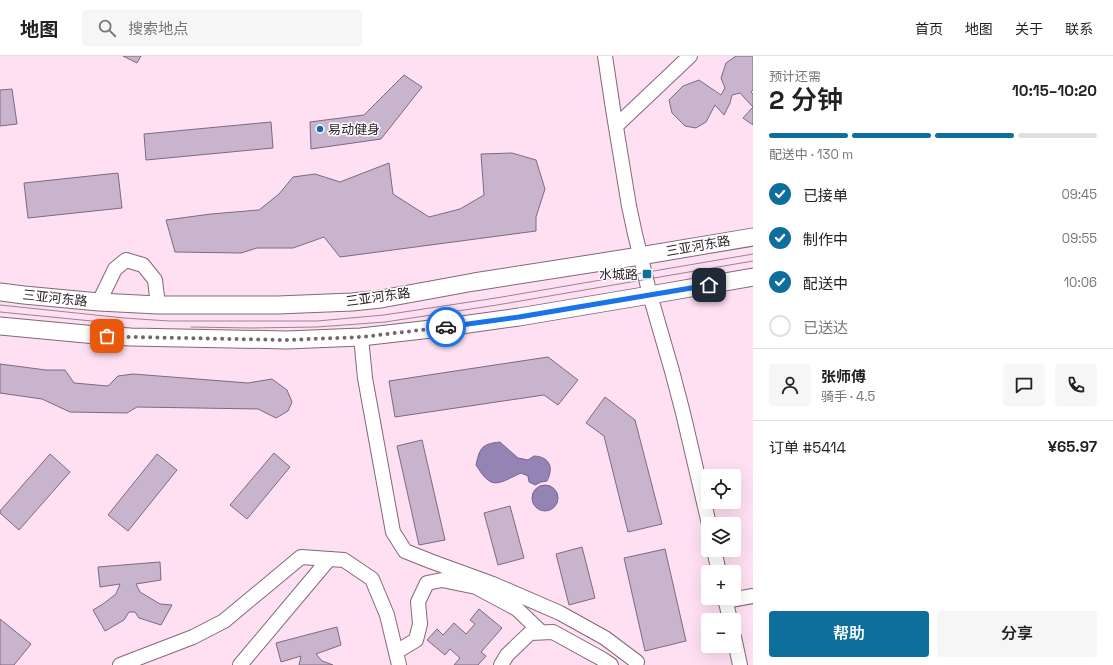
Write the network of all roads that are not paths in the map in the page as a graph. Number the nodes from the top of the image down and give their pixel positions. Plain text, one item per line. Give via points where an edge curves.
1 (605, 56) edge
2 (690, 56) edge
3 (616, 126) junction
4 (753, 237) edge
5 (640, 256) junction
6 (753, 277) edge
7 (0, 292) edge
8 (650, 296) junction
9 (99, 302) junction
10 (158, 305) junction
11 (0, 326) edge
12 (362, 337) junction
13 (707, 517) edge
14 (329, 559) junction
15 (753, 596) edge
16 (741, 598) edge
17 (541, 632) junction
18 (737, 653) edge
19 (397, 659) edge
20 (637, 662) dead end
21 (120, 665) edge
22 (240, 665) edge
23 (501, 665) edge
24 (611, 665) edge
25 (740, 665) edge

1 - 3 street
2 - 3 street
3 - 5 street
4 - 5 main road, 三亚河东路
5 - 8 street
5 - 10 main road, 三亚河东路 via 374,300 278,305
6 - 8 main road
7 - 9 main road, 三亚河东路
8 - 12 main road via 519,317
8 - 13 street via 672,371
9 - 10 main road, 三亚河东路
9 - 10 street via 115,269 126,260 143,266 155,280
11 - 12 main road via 131,337 286,340
12 - 20 street via 365,378 393,532 405,551 493,584 560,613 605,638
14 - 19 street via 344,560 372,579 387,615
14 - 21 street via 301,557 224,621 193,637
14 - 22 street
15 - 16 street
17 - 19 street via 517,609 476,587 442,580 427,583 418,602 420,624 416,640
17 - 23 street via 530,633 507,655
17 - 24 street via 553,632
18 - 25 street

